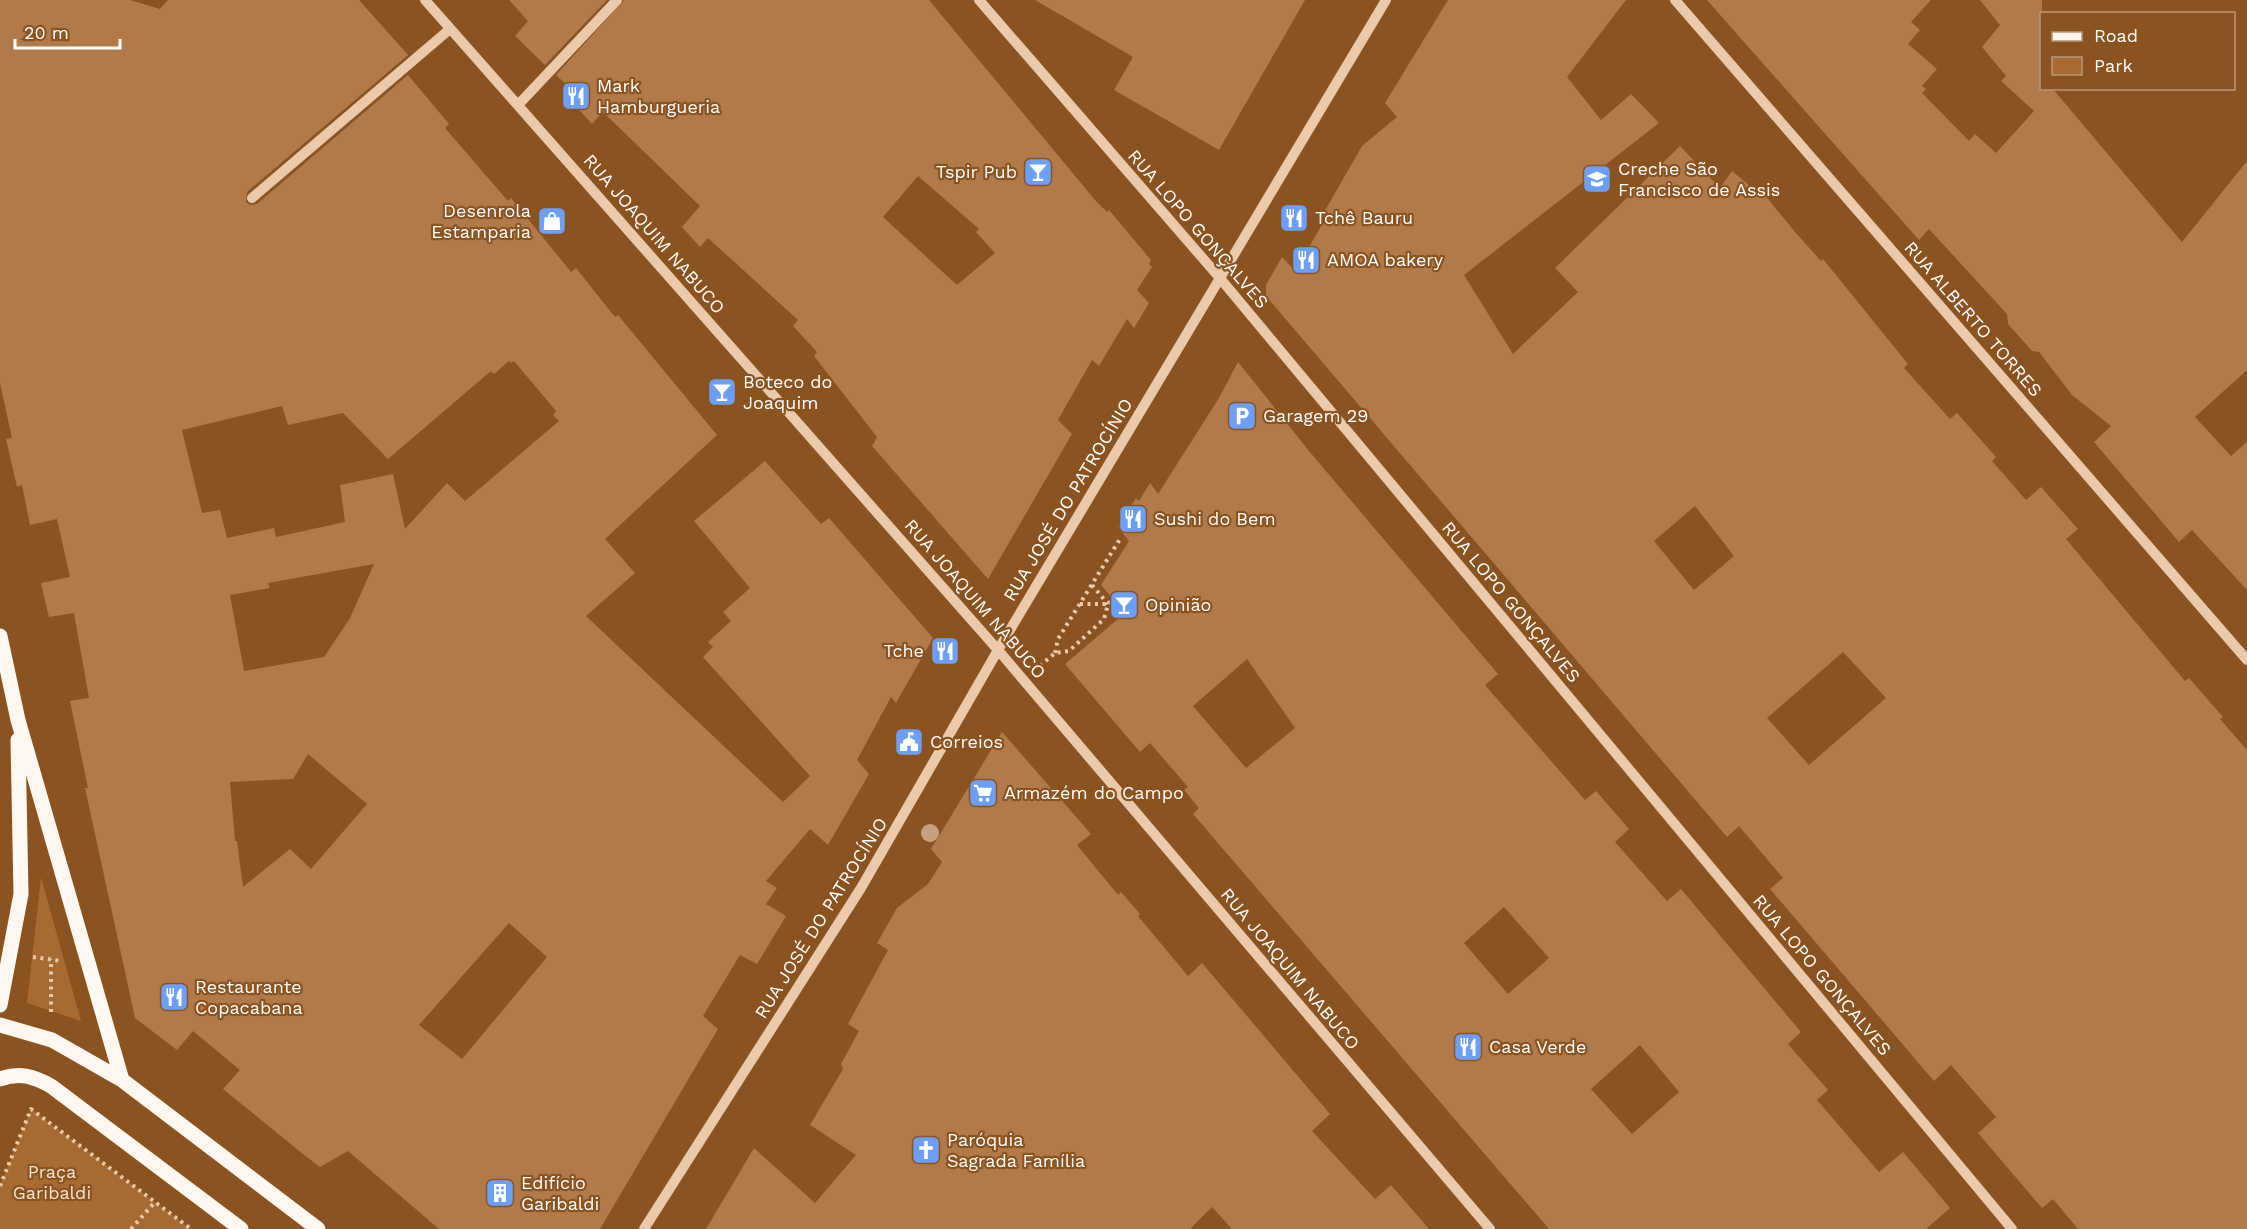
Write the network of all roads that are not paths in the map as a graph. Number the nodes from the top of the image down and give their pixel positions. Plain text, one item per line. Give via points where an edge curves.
1 (425, 0) edge
2 (617, 0) edge
3 (979, 0) edge
4 (1386, 0) edge
5 (1675, 0) edge
6 (450, 29) junction
7 (518, 105) junction
8 (252, 198) dead end
9 (1219, 277) junction
10 (0, 636) edge
11 (998, 650) junction
12 (2247, 660) edge
13 (18, 720) junction
14 (0, 1005) edge
15 (0, 1025) edge
16 (0, 1079) edge
17 (122, 1080) junction
18 (241, 1229) edge
19 (318, 1229) edge
20 (644, 1229) edge
21 (1490, 1229) edge
22 (2012, 1229) edge

1 - 6 street, RUA JOAQUIM NABUCO
2 - 7 street
3 - 9 street, RUA LOPO GONÇALVES
4 - 9 street, RUA JOSÉ DO PATROCÍNIO
5 - 12 street, RUA ALBERTO TORRES
6 - 7 street, RUA JOAQUIM NABUCO
6 - 8 street
7 - 11 street, RUA JOAQUIM NABUCO
9 - 11 street, RUA JOSÉ DO PATROCÍNIO
9 - 22 street, RUA LOPO GONÇALVES
10 - 13 main road
11 - 20 street, RUA JOSÉ DO PATROCÍNIO via 861,888
11 - 21 street, RUA JOAQUIM NABUCO
13 - 14 main road via 21,894
13 - 17 main road
15 - 17 main road via 52,1040
16 - 18 main road via 14,1074 35,1077 51,1086
17 - 19 main road

